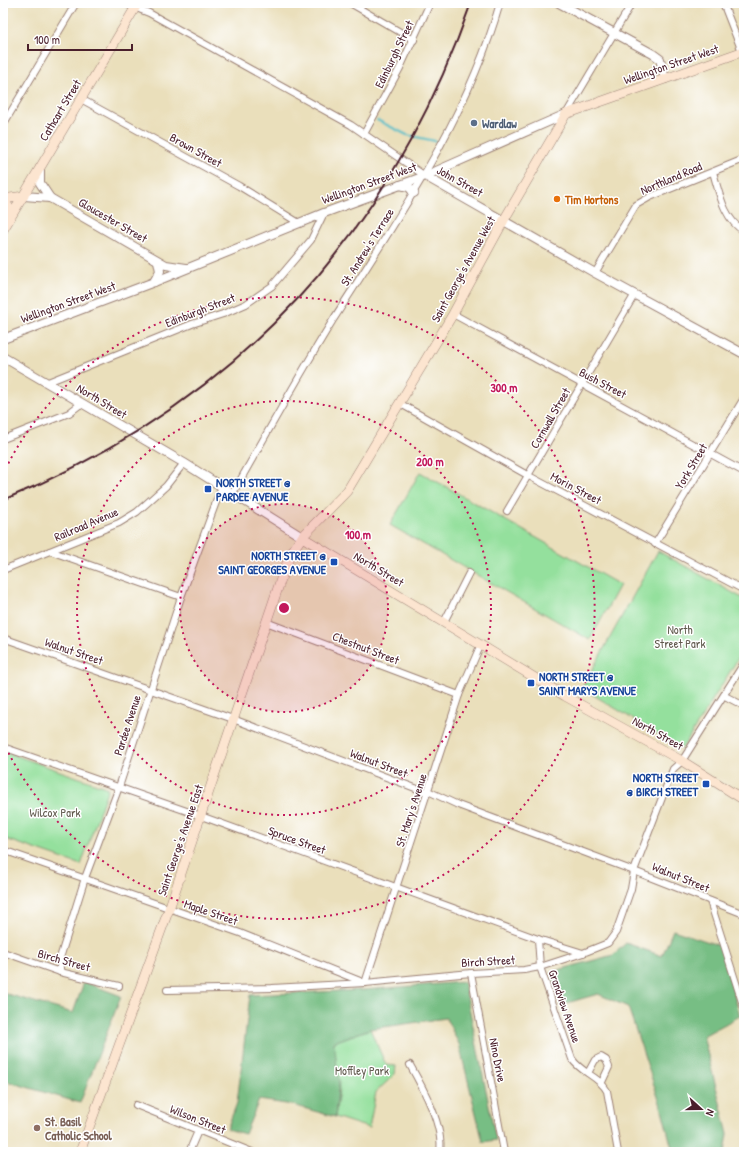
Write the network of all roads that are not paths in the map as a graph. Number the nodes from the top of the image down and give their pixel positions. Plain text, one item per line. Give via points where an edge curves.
1 (76, 3) edge
2 (124, 3) edge
3 (350, 3) edge
4 (430, 3) edge
5 (500, 3) edge
6 (559, 3) edge
7 (632, 3) edge
8 (723, 3) edge
9 (137, 6) edge
10 (615, 33) junction
11 (414, 40) junction
12 (743, 53) edge
13 (665, 79) junction
14 (81, 99) junction
15 (566, 114) junction
16 (3, 125) edge
17 (364, 134) junction
18 (744, 159) edge
19 (40, 168) junction
20 (713, 172) junction
21 (425, 176) junction
22 (399, 185) junction
23 (414, 193) junction
24 (24, 196) junction
25 (50, 198) junction
26 (4, 199) edge
27 (324, 213) junction
28 (9, 219) junction
29 (504, 220) junction
30 (299, 223) junction
31 (3, 230) edge
32 (744, 231) edge
33 (158, 261) junction
34 (189, 268) junction
35 (595, 273) junction
36 (154, 282) junction
37 (635, 294) junction
38 (453, 314) junction
39 (3, 339) edge
40 (744, 354) edge
41 (3, 356) edge
42 (48, 382) junction
43 (582, 384) junction
44 (744, 398) edge
45 (82, 403) junction
46 (399, 403) junction
47 (3, 439) edge
48 (711, 454) junction
49 (184, 463) junction
50 (744, 472) edge
51 (529, 476) junction
52 (222, 486) junction
53 (233, 493) junction
54 (508, 511) dead end
55 (302, 536) junction
56 (655, 544) junction
57 (50, 551) junction
58 (3, 570) edge
59 (469, 572) dead end
60 (744, 590) edge
61 (181, 597) junction
62 (266, 622) junction
63 (444, 622) junction
64 (3, 638) edge
65 (481, 644) junction
66 (744, 664) edge
67 (151, 690) junction
68 (459, 695) junction
69 (725, 696) junction
70 (744, 706) edge
71 (233, 719) junction
72 (3, 747) edge
73 (682, 761) junction
74 (119, 786) junction
75 (428, 792) junction
76 (744, 800) edge
77 (201, 816) junction
78 (3, 850) edge
79 (634, 871) junction
80 (85, 878) junction
81 (396, 888) junction
82 (710, 901) junction
83 (169, 909) junction
84 (744, 914) edge
85 (538, 939) junction
86 (3, 952) edge
87 (583, 953) junction
88 (540, 966) junction
89 (60, 972) junction
90 (471, 973) junction
91 (365, 983) junction
92 (119, 986) dead end
93 (166, 990) dead end
94 (744, 1008) edge
95 (410, 1065) dead end
96 (588, 1073) junction
97 (602, 1082) junction
98 (136, 1105) dead end
99 (198, 1131) junction
100 (80, 1152) edge
101 (189, 1152) edge
102 (252, 1152) edge
103 (440, 1152) edge
104 (504, 1152) edge
105 (618, 1152) edge

1 - 16 street
2 - 9 street, John Street
3 - 11 street
4 - 11 street, Edinburgh Street
5 - 21 street, St. Andrew's Terrace via 493,30 460,111
6 - 10 street
7 - 10 street, Saint George's Avenue West
8 - 12 street
9 - 14 main road, Cathcart Street
9 - 17 street, John Street
10 - 13 street via 660,59
10 - 15 street, Saint George's Avenue West
11 - 17 street, Edinburgh Street
12 - 13 main road, Wellington Street West
13 - 15 main road, Wellington Street West
14 - 19 main road, Cathcart Street
14 - 30 street, Brown Street via 239,186
15 - 21 street, Wellington Street West
15 - 29 main road, Saint George's Avenue West
17 - 21 street, John Street
18 - 20 street, Northland Road
19 - 24 main road, Cathcart Street
19 - 25 street via 40,183
20 - 32 street via 721,200 738,227
20 - 35 street, Northland Road via 650,197 636,206
21 - 22 street, Wellington Street West
21 - 23 street, St. Andrew's Terrace
21 - 29 street, John Street
22 - 23 street via 410,188
22 - 27 street, Wellington Street West
23 - 53 street, St. Andrew's Terrace via 332,322
24 - 25 street, Gloucester Street
24 - 26 main road
24 - 28 main road, Cathcart Street
25 - 33 street, Gloucester Street
26 - 28 main road via 9,208
27 - 30 street, Wellington Street West
27 - 42 street, Edinburgh Street via 311,240 272,286 246,304
28 - 31 main road, Cathcart Street
29 - 35 street, John Street
29 - 38 main road, Saint George's Avenue West
30 - 34 street, Wellington Street West
33 - 34 street, Gloucester Street via 174,267
33 - 36 street via 160,271
34 - 36 street, Wellington Street West
35 - 37 street, John Street
36 - 39 street, Wellington Street West
37 - 40 street, John Street
37 - 43 street, Cornwall Street
38 - 43 street, Bush Street
38 - 46 main road, Saint George's Avenue West
41 - 42 street, North Street
42 - 45 street, North Street
43 - 48 street, Bush Street
43 - 51 street, Cornwall Street
44 - 48 street, York Street
45 - 47 street via 69,413
45 - 49 street, North Street
46 - 51 street, Morin Street
46 - 55 main road, Saint George's Avenue West via 348,491
48 - 50 street, Bush Street
48 - 56 street, York Street
49 - 52 street, North Street
49 - 57 street, Railroad Avenue via 166,486 137,512 119,523
51 - 54 street, Cornwall Street
51 - 56 street, Morin Street
52 - 53 street, North Street
52 - 61 street, Pardee Avenue
53 - 55 street, North Street
55 - 62 main road, Saint George's Avenue East via 291,553
55 - 63 main road, North Street
56 - 60 street, Morin Street
57 - 58 street, Railroad Avenue
57 - 61 street
59 - 63 street
61 - 67 street, Pardee Avenue
62 - 68 street, Chestnut Street
62 - 71 main road, Saint George's Avenue East
63 - 65 main road, North Street
64 - 67 street, Walnut Street
65 - 68 street, St. Mary's Avenue
65 - 73 main road, North Street via 565,696
66 - 69 street, Birch Street
67 - 71 street, Walnut Street
67 - 74 street, Pardee Avenue
68 - 75 street, St. Mary's Avenue
69 - 70 street
69 - 73 street, Birch Street
71 - 75 street, Walnut Street
71 - 77 main road, Saint George's Avenue East
72 - 74 street, Spruce Street
73 - 76 main road, North Street
73 - 79 street, Birch Street via 673,769
74 - 77 street, Spruce Street
74 - 80 street, Pardee Avenue
75 - 79 street, Walnut Street
75 - 81 street, St. Mary's Avenue
77 - 81 street, Spruce Street
77 - 83 main road, Saint George's Avenue East
78 - 80 street, Maple Street
79 - 82 street, Walnut Street
79 - 87 street, Birch Street via 616,932 608,943
80 - 83 street, Maple Street
80 - 89 street, Pardee Avenue via 60,958
81 - 85 street, Spruce Street
81 - 91 street, St. Mary's Avenue
82 - 84 street, Walnut Street
82 - 94 street
83 - 91 street, Maple Street via 240,933
83 - 100 main road, Saint George's Avenue East
85 - 87 street, Spruce Street
85 - 88 street, Grandview Avenue
86 - 89 street, Birch Street
87 - 88 street, Birch Street
88 - 90 street, Birch Street via 524,970
88 - 96 street, Grandview Avenue via 572,1059 576,1066
89 - 92 street, Birch Street
90 - 91 street, Birch Street
90 - 104 street, Nino Drive
91 - 93 street, Birch Street
95 - 103 street via 429,1099 442,1144
96 - 97 street, Grandview Avenue
96 - 97 street via 595,1060 602,1057 609,1067
97 - 105 street via 607,1091
98 - 99 street, Wilson Street
99 - 101 street
99 - 102 street, Wilson Street

